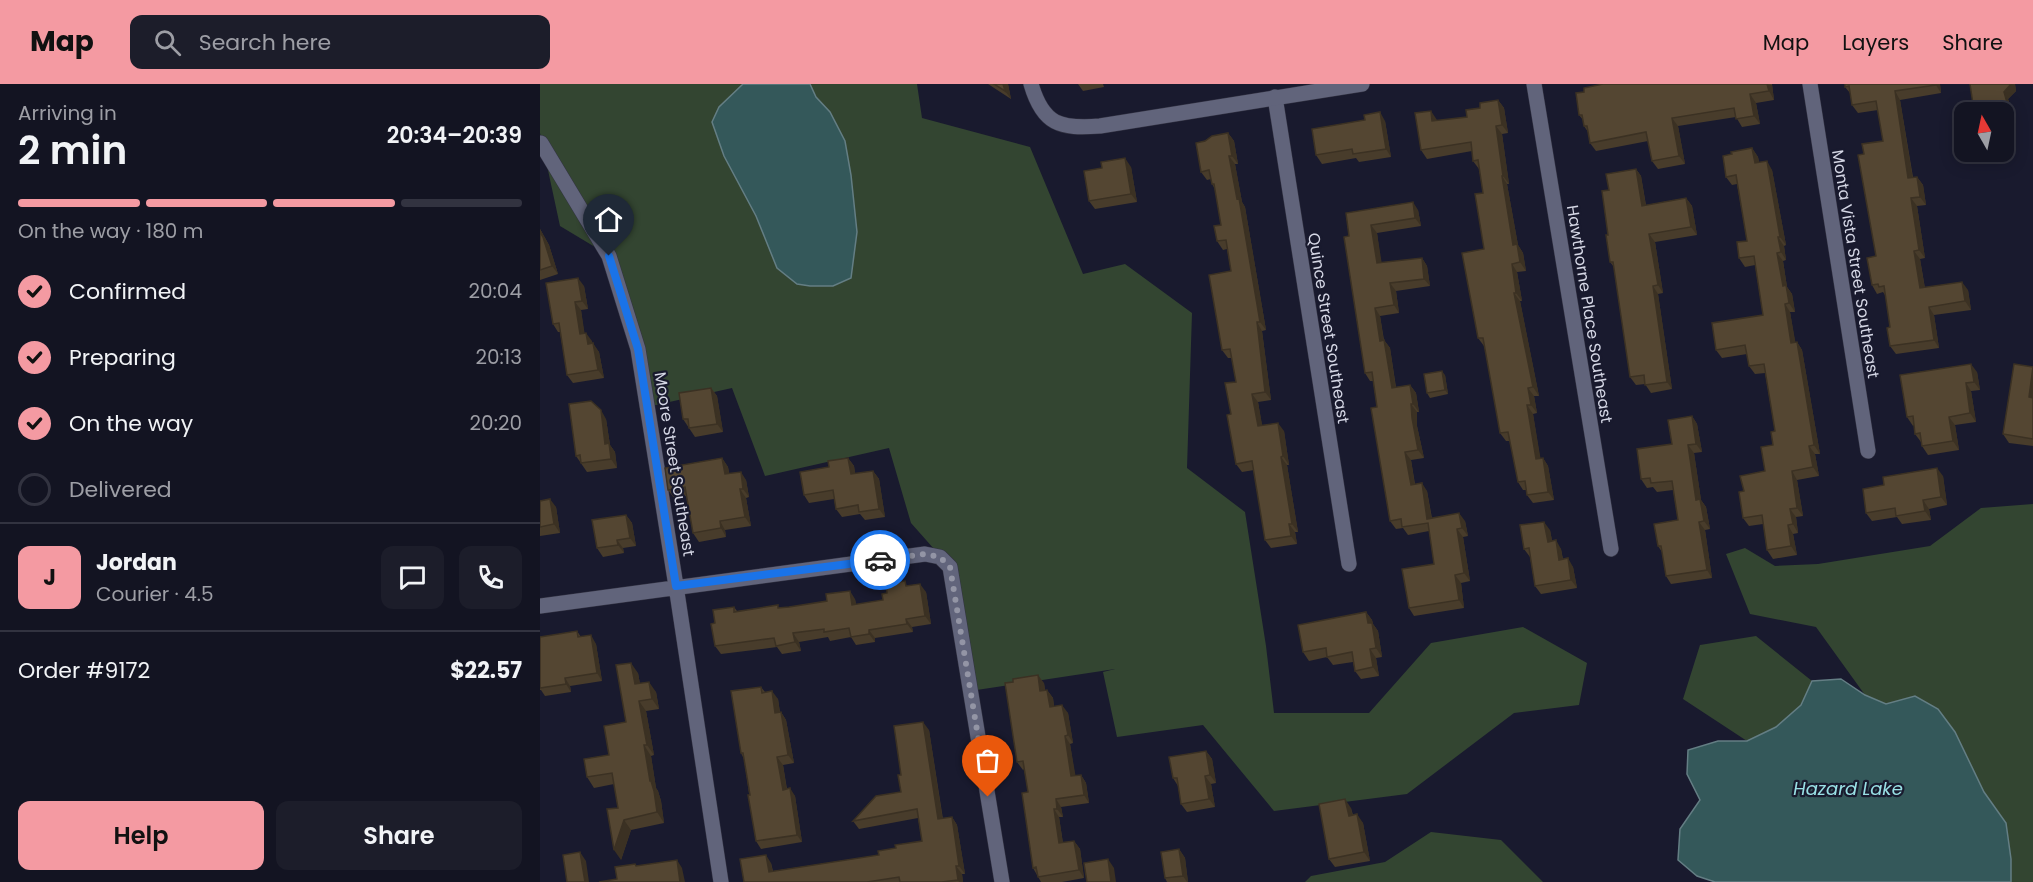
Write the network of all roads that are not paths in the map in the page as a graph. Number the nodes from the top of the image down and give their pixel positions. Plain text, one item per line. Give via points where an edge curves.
1 (1031, 84) edge
2 (1362, 84) edge
3 (1534, 84) edge
4 (1810, 84) edge
5 (1275, 97) junction
6 (541, 143) edge
7 (1868, 451) dead end
8 (1611, 549) dead end
9 (1349, 564) dead end
10 (676, 586) junction
11 (540, 606) edge
12 (721, 882) edge
13 (1002, 882) edge

1 - 5 street via 1041,111 1065,127 1100,126
2 - 5 street
3 - 8 street, Hawthorne Place Southeast
4 - 7 street, Monta Vista Street Southeast
5 - 9 street, Quince Street Southeast
6 - 10 street, Moore Street Southeast via 609,256 638,349
10 - 11 street
10 - 12 street, Moore Street Southeast
10 - 13 street via 925,554 940,557 950,567

